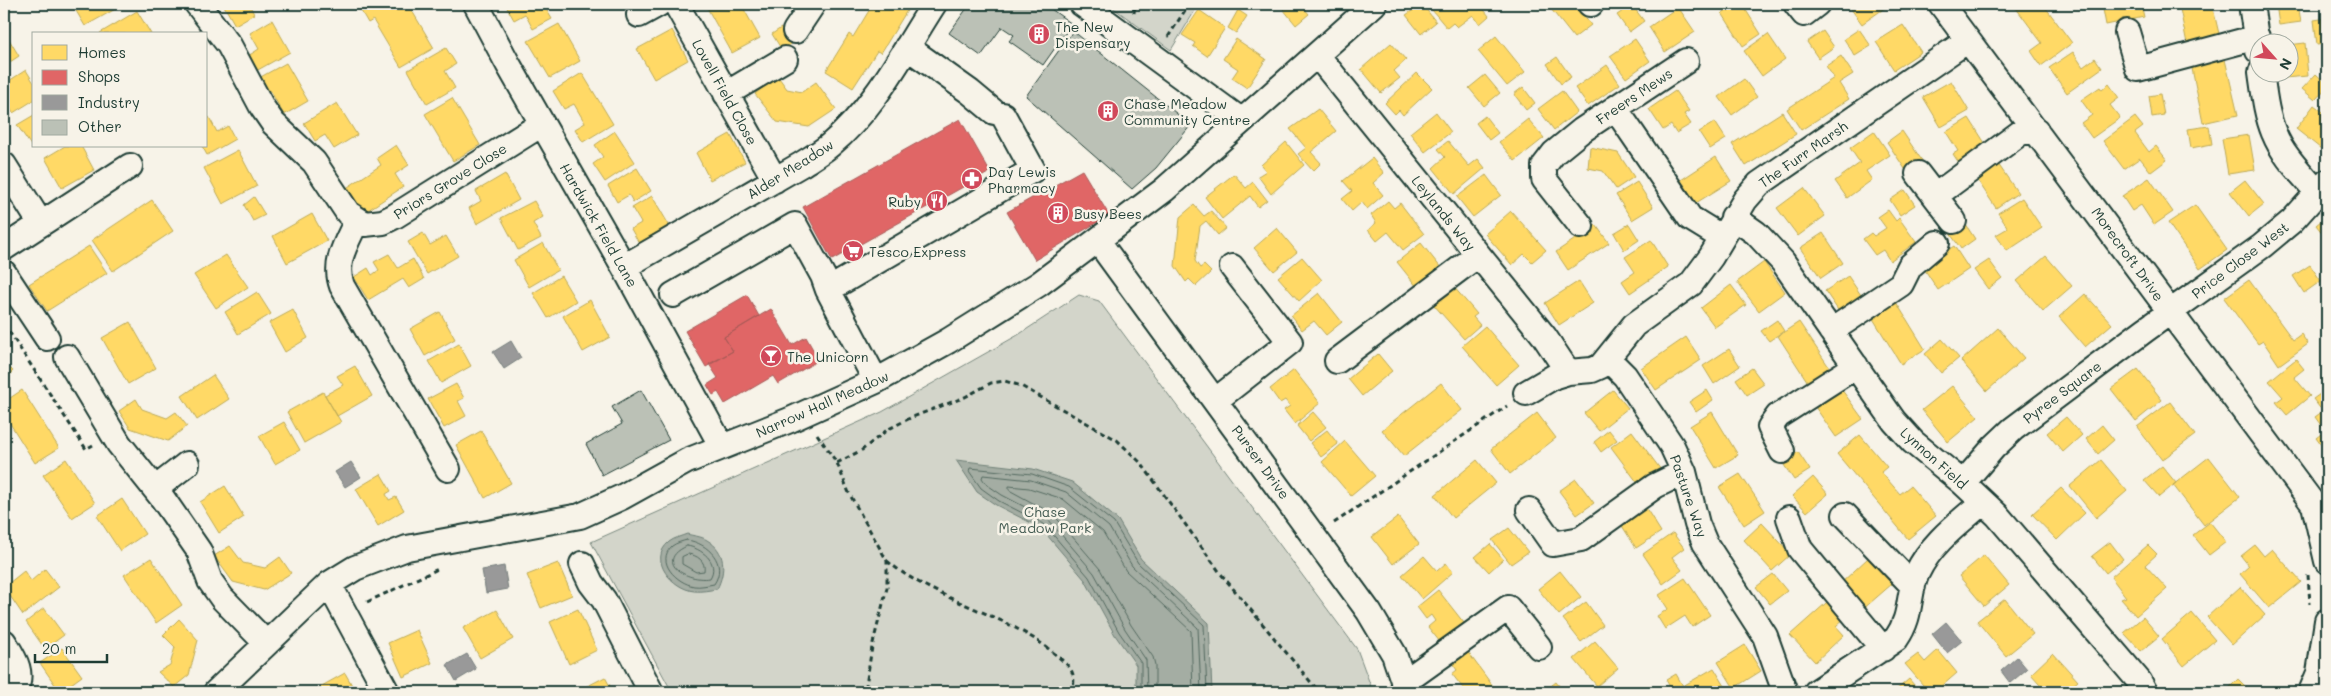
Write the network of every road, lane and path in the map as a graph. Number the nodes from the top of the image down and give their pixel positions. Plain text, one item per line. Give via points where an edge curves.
1 (196, 4) edge
2 (476, 4) edge
3 (676, 4) edge
4 (812, 4) edge
5 (934, 4) edge
6 (1082, 4) edge
7 (1188, 4) edge
8 (1374, 4) edge
9 (1796, 4) edge
10 (1817, 4) edge
11 (1941, 4) edge
12 (2251, 4) edge
13 (796, 31) dead end
14 (2127, 32) dead end
15 (2256, 32) edge
16 (1968, 40) junction
17 (2248, 46) edge
18 (907, 47) junction
19 (1316, 55) junction
20 (1155, 58) junction
21 (785, 59) dead end
22 (1686, 61) dead end
23 (2263, 82) edge
24 (726, 94) junction
25 (1615, 108) junction
26 (1242, 121) junction
27 (542, 124) junction
28 (2036, 130) junction
29 (4, 165) edge
30 (130, 166) dead end
31 (1918, 174) dead end
32 (775, 180) junction
33 (2322, 187) edge
34 (1935, 196) junction
35 (357, 220) junction
36 (1954, 221) dead end
37 (41, 224) junction
38 (1581, 226) dead end
39 (1727, 227) junction
40 (1098, 241) junction
41 (1937, 243) dead end
42 (4, 248) edge
43 (1478, 254) junction
44 (624, 267) junction
45 (1232, 267) dead end
46 (4, 273) edge
47 (828, 290) junction
48 (673, 295) dead end
49 (2170, 312) junction
50 (4, 324) edge
51 (1832, 331) junction
52 (47, 338) dead end
53 (67, 357) dead end
54 (1608, 359) junction
55 (1337, 361) dead end
56 (1856, 366) junction
57 (1568, 372) junction
58 (876, 380) junction
59 (1526, 394) joint
60 (1216, 400) junction
61 (814, 428) dead end
62 (119, 444) junction
63 (722, 447) junction
64 (1782, 452) dead end
65 (837, 463) junction
66 (187, 464) dead end
67 (448, 469) dead end
68 (1684, 472) junction
69 (1963, 483) junction
70 (155, 489) junction
71 (1983, 502) junction
72 (1529, 510) dead end
73 (2321, 510) edge
74 (1845, 515) dead end
75 (1789, 518) dead end
76 (1315, 536) junction
77 (887, 561) junction
78 (2327, 561) edge
79 (582, 564) dead end
80 (329, 584) junction
81 (1913, 586) junction
82 (2327, 621) edge
83 (4, 642) edge
84 (266, 643) junction
85 (1539, 647) dead end
86 (1883, 649) junction
87 (2319, 677) edge
88 (647, 684) edge
89 (1405, 688) edge
90 (14, 692) edge
91 (216, 692) edge
92 (387, 692) edge
93 (865, 692) edge
94 (1072, 692) edge
95 (1319, 692) edge
96 (1785, 692) edge
97 (1816, 692) edge
98 (2145, 692) edge

1 - 35 street via 230,45 273,123 314,162 348,213
2 - 27 street, Hardwick Field Lane
3 - 24 street, Lovell Field Close
4 - 13 street
5 - 18 street, Alder Meadow
6 - 20 street
7 - 20 path
8 - 19 street, Narrow Hall Meadow
9 - 10 street via 1804,14
11 - 16 street, Morecroft Drive
12 - 15 street
14 - 17 street via 2138,69
16 - 28 street, Morecroft Drive
16 - 39 street, The Furr Marsh via 1759,184
18 - 32 street, Alder Meadow via 844,132 818,154
18 - 47 street via 998,114 1033,170
19 - 26 street, Narrow Hall Meadow
19 - 43 street, Leylands Way
20 - 26 street
21 - 24 street
22 - 25 street, Freers Mews
23 - 33 street via 2268,113 2282,150
24 - 32 street, Lovell Field Close
25 - 38 street, Freers Mews via 1554,152 1544,166 1544,179
25 - 39 street, Lynnon Field via 1690,218
26 - 40 street, Narrow Hall Meadow via 1164,190
27 - 35 street, Priors Grove Close via 395,216 371,224
27 - 44 street, Hardwick Field Lane
28 - 34 street via 2020,133
28 - 49 street, Morecroft Drive
29 - 37 street
30 - 37 street
31 - 34 street
32 - 44 street, Alder Meadow
33 - 49 street, Price Close West via 2277,234
34 - 36 street
35 - 67 street via 338,265 342,286
37 - 42 street
39 - 51 street, Lynnon Field via 1756,233 1772,248
39 - 54 street, The Furr Marsh via 1702,272 1691,284 1634,325
40 - 58 street, Narrow Hall Meadow via 1000,309
40 - 60 street, Purser Drive
41 - 51 street via 1910,266 1900,284
43 - 55 street
43 - 57 street, Leylands Way via 1544,336
44 - 63 street, Hardwick Field Lane
45 - 60 street via 1290,342
46 - 52 street
47 - 48 street via 795,225
47 - 58 street
49 - 69 street, Pyree Square via 2013,429
49 - 73 street, Morecroft Drive
50 - 62 path via 86,449 100,440
51 - 56 street, Lynnon Field
53 - 62 street
54 - 57 street, The Furr Marsh via 1592,370
54 - 68 street, Pasture Way via 1625,376 1665,433
56 - 64 street via 1778,416 1770,427
56 - 69 street, Lynnon Field via 1894,421
57 - 59 street, The Furr Marsh
58 - 63 street, Narrow Hall Meadow
59 - 76 path
60 - 76 street, Purser Drive
61 - 65 path
62 - 70 street
63 - 80 street, Narrow Hall Meadow via 688,460 580,516 407,548 355,568
65 - 77 path
65 - 95 path via 862,450 894,426 991,383 1005,381 1021,386 1129,450 1221,574
66 - 70 street
68 - 72 street via 1655,486 1581,539 1553,544
68 - 96 street, Pasture Way via 1705,543 1765,636
69 - 71 street, Lynnon Field
70 - 84 street via 199,552 210,581 222,598
71 - 81 street via 1936,544
71 - 98 street, Lynnon Field via 2011,530
73 - 78 street, Morecroft Drive
74 - 81 street
75 - 86 street via 1800,549
76 - 89 street, Purser Drive via 1379,627 1394,654
77 - 93 path via 887,588
77 - 94 path via 906,576 1009,624 1047,648 1071,670 1074,680
79 - 88 street
80 - 84 street, Narrow Hall Meadow
80 - 92 street
81 - 86 street via 1902,630
82 - 87 street
83 - 90 street via 19,674
84 - 91 street, Narrow Hall Meadow
85 - 89 street via 1508,608
86 - 97 street

